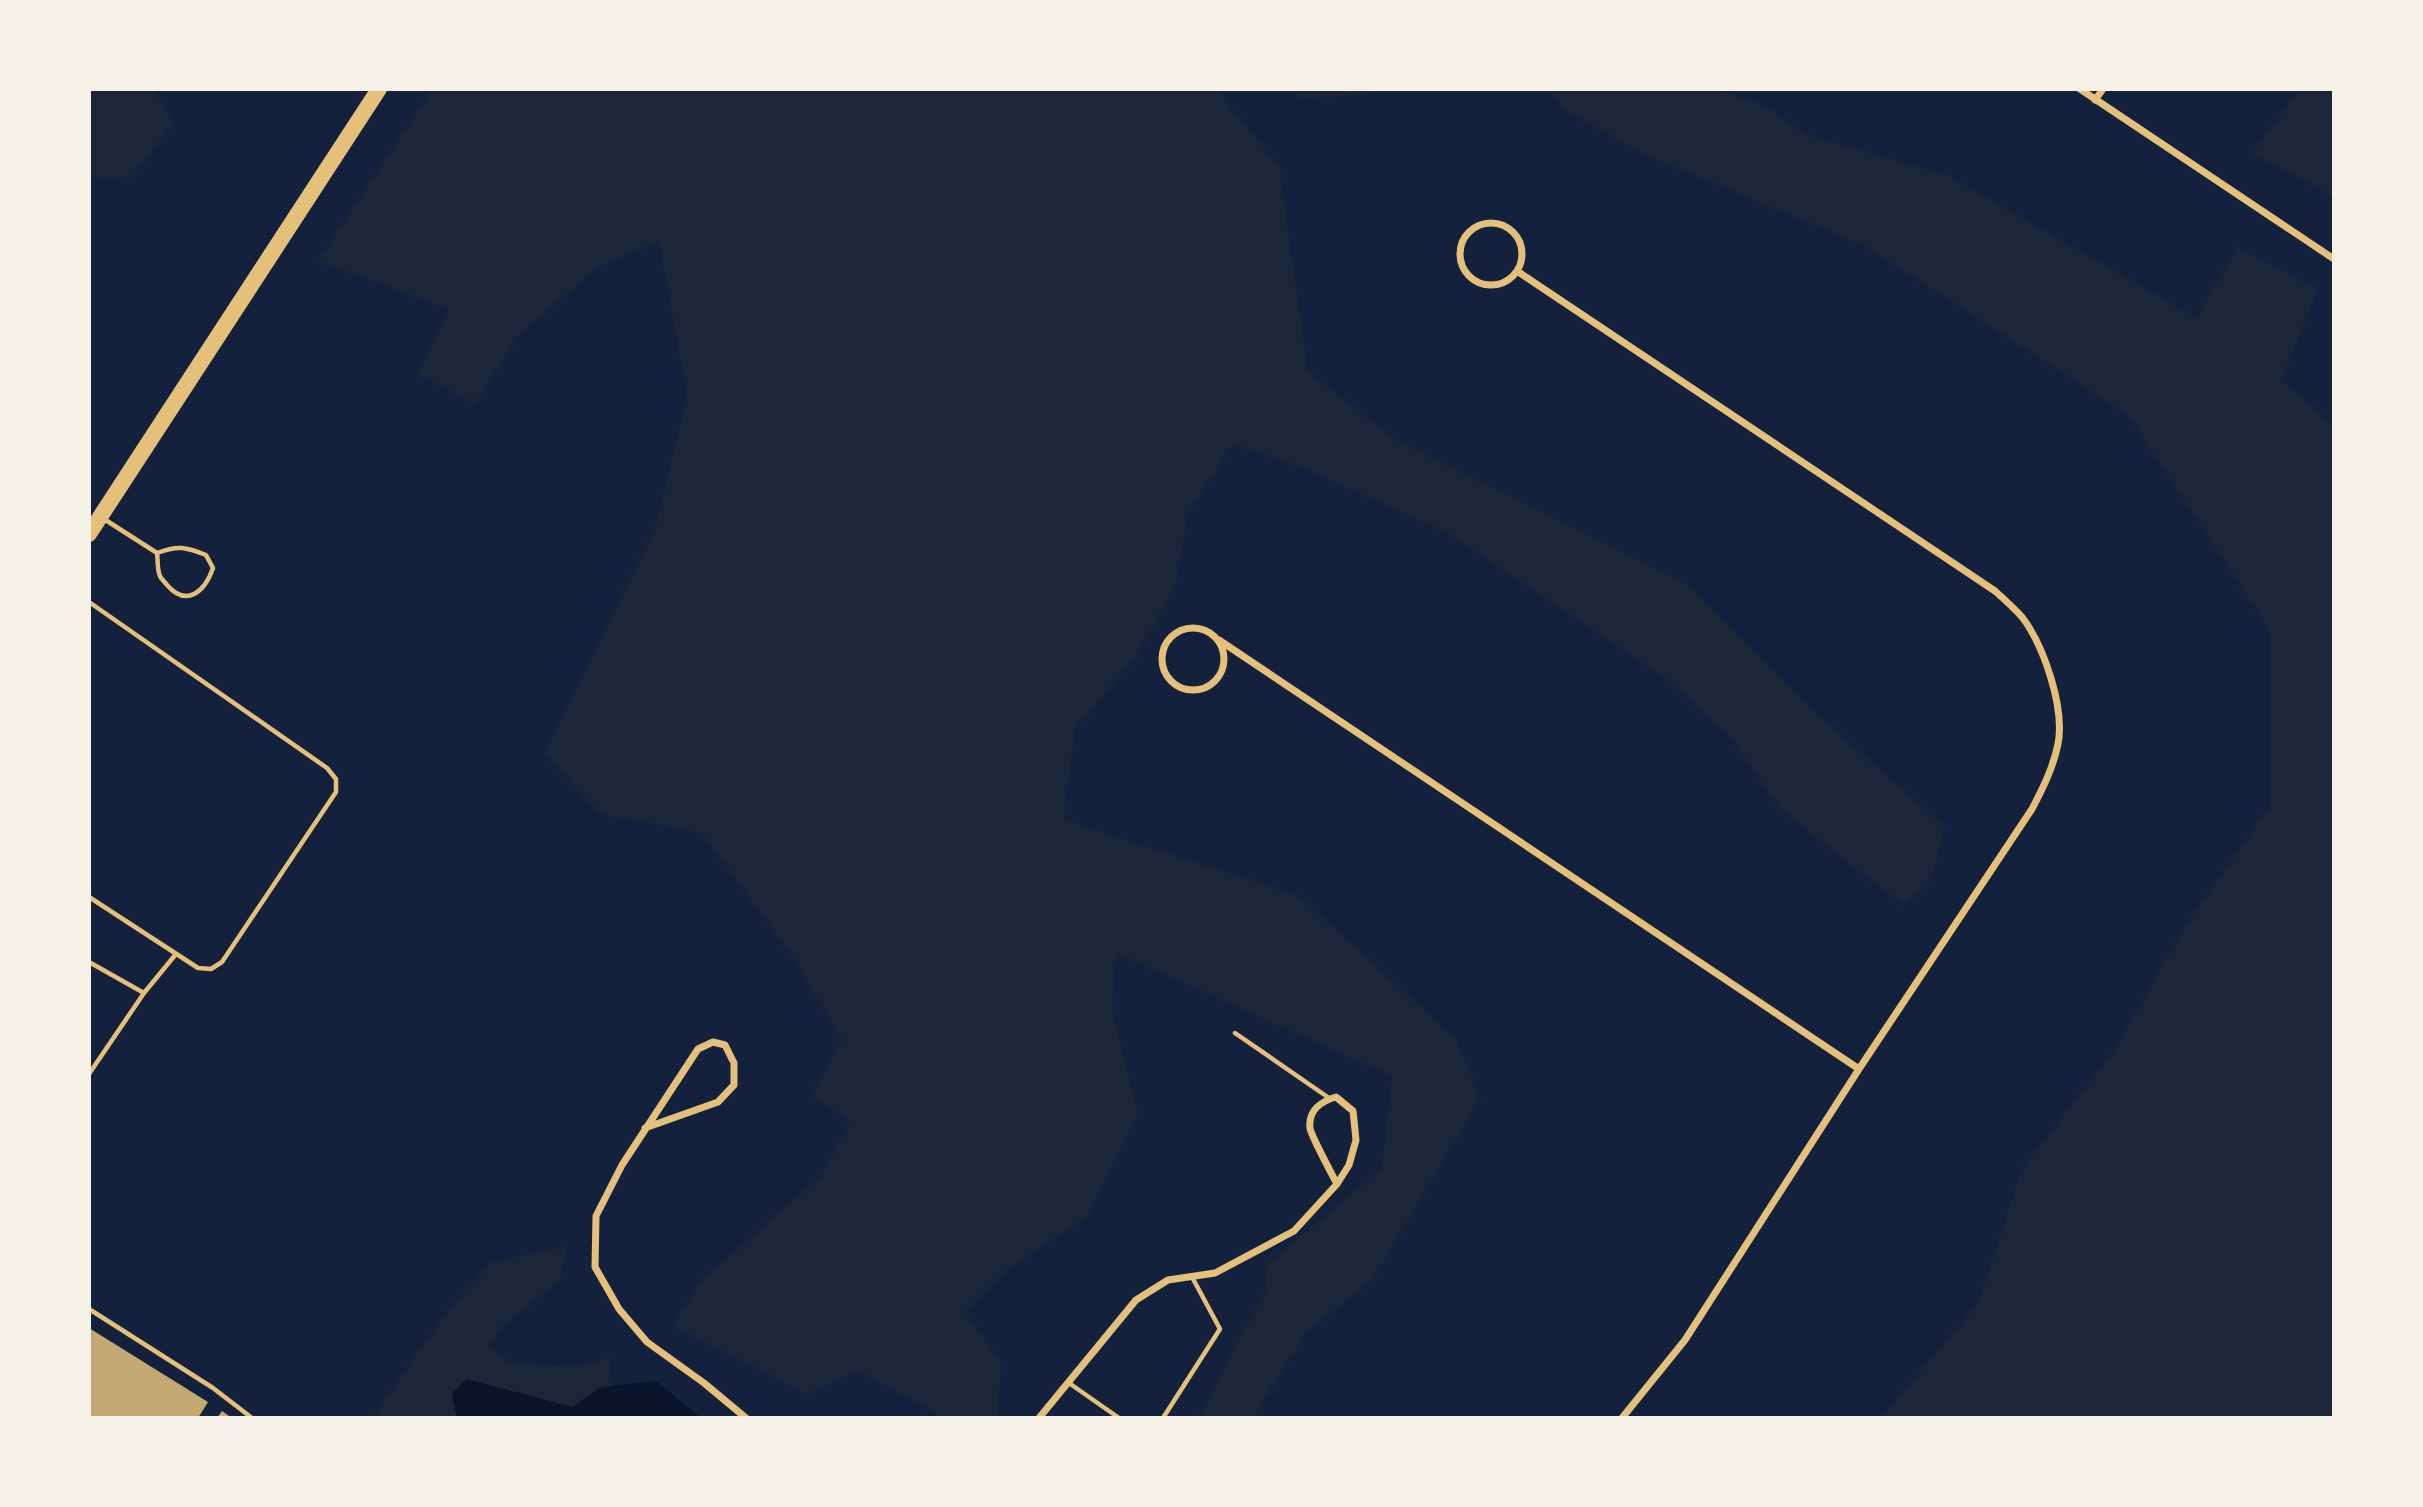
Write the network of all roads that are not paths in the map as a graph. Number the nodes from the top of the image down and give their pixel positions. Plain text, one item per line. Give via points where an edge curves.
1 (379, 89) edge
2 (2080, 89) edge
3 (2103, 89) edge
4 (2095, 100) junction
5 (2334, 260) edge
6 (1517, 271) junction
7 (101, 517) junction
8 (89, 534) edge
9 (157, 553) junction
10 (89, 602) edge
11 (1219, 640) junction
12 (89, 897) edge
13 (176, 954) junction
14 (89, 962) edge
15 (144, 993) junction
16 (1235, 1033) dead end
17 (1859, 1069) junction
18 (89, 1074) edge
19 (1330, 1099) junction
20 (645, 1128) junction
21 (1336, 1184) junction
22 (1192, 1276) junction
23 (89, 1309) edge
24 (1068, 1382) junction
25 (252, 1418) edge
26 (746, 1418) edge
27 (1039, 1418) edge
28 (1119, 1418) edge
29 (1164, 1418) edge
30 (1622, 1418) edge

1 - 7 main road
2 - 4 street
3 - 4 street
4 - 5 street
6 - 6 street via 1522,251 1505,227 1485,223 1462,241 1460,261 1471,278 1491,285 1510,279
6 - 17 street via 1995,591 2022,617 2041,650 2056,694 2059,742 2050,773 2032,809
7 - 8 main road
7 - 9 lane
9 - 9 lane via 174,547 206,555 213,568 208,583 194,595 172,590 159,575
10 - 13 lane via 327,768 336,779 336,792 222,962 211,969 198,968
11 - 11 street via 1190,628 1171,637 1162,657 1167,677 1184,690 1212,685 1224,669
11 - 17 street
12 - 13 lane
13 - 15 lane
14 - 15 lane
15 - 18 lane
16 - 19 lane
17 - 30 street via 1685,1340
19 - 21 street via 1321,1101 1314,1111 1310,1128
19 - 21 street via 1336,1097 1353,1111 1356,1140 1349,1165
20 - 20 street via 718,1102 734,1085 734,1063 725,1045 713,1042 698,1049
20 - 26 street via 596,1216 595,1267 619,1309 647,1342
21 - 22 street via 1294,1231 1215,1273
22 - 24 street via 1168,1280 1136,1300
22 - 29 lane via 1220,1329
23 - 25 lane
24 - 27 street
24 - 28 lane

